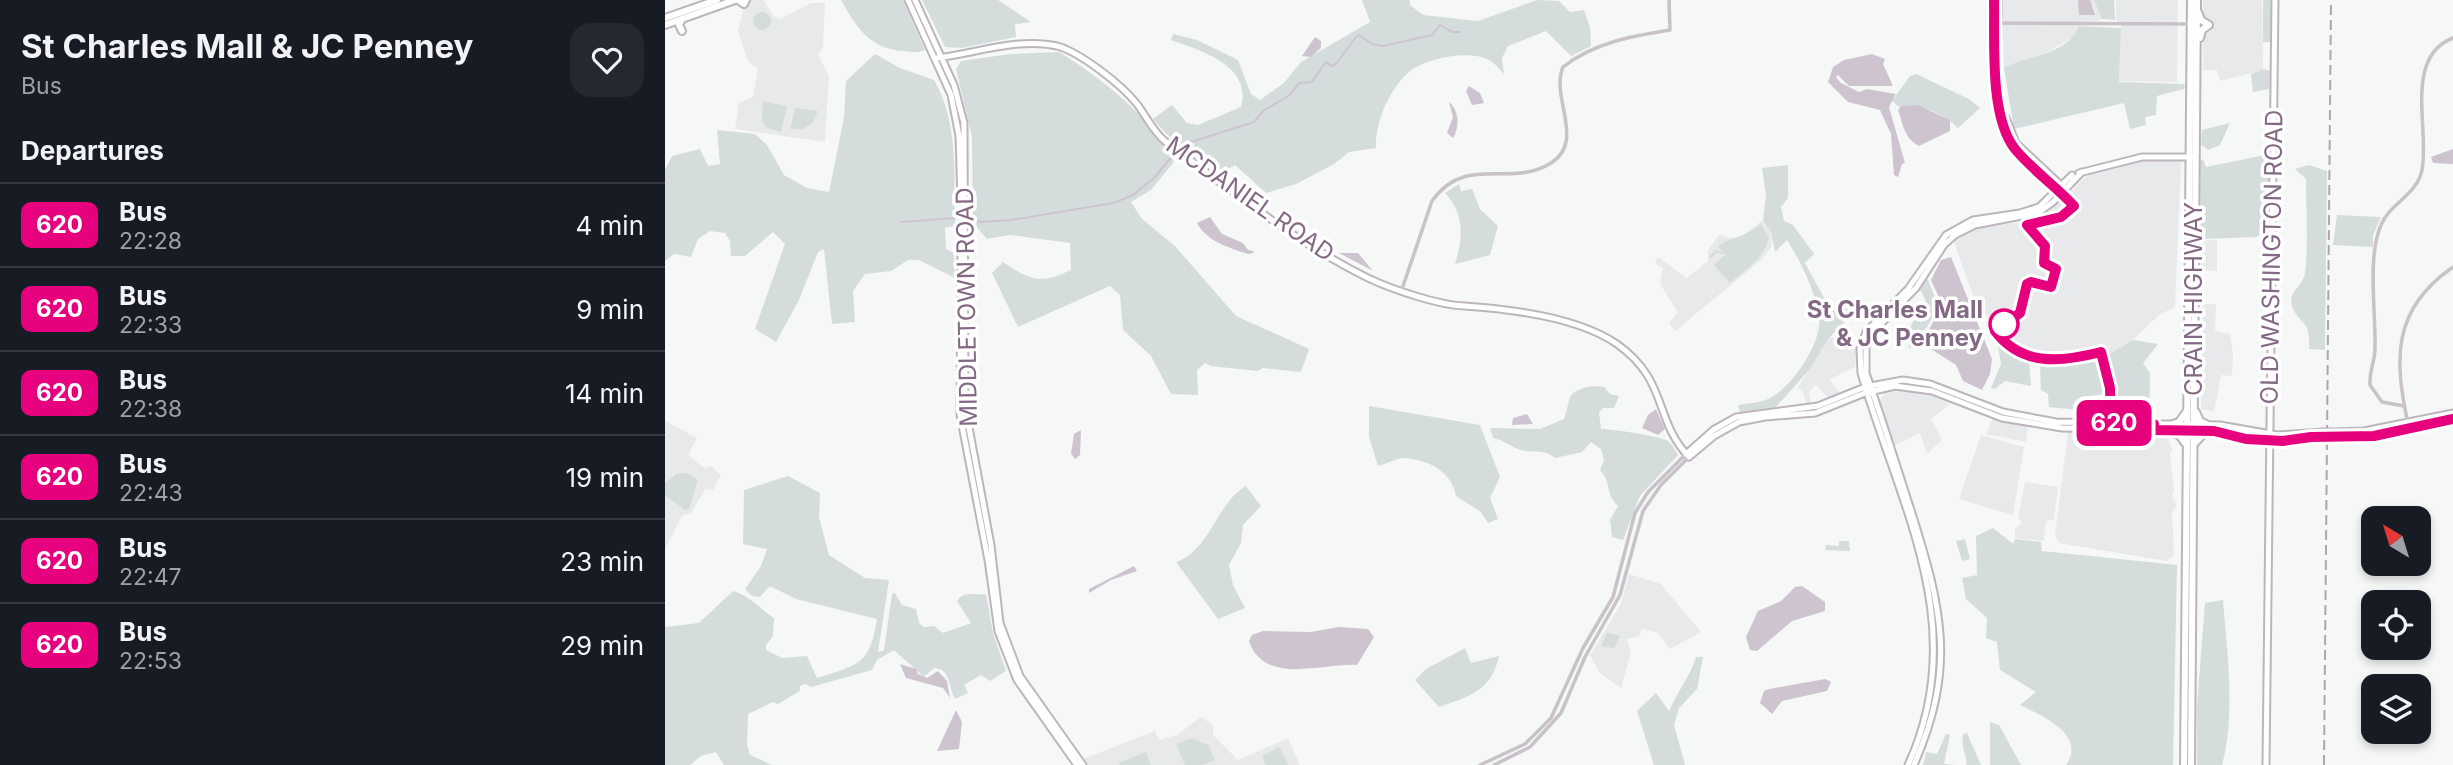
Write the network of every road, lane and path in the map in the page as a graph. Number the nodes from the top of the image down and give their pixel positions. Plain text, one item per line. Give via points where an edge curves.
1 (716, 0) edge
2 (736, 0) edge
3 (745, 0) edge
4 (908, 0) edge
5 (915, 0) edge
6 (1669, 0) edge
7 (1996, 0) edge
8 (2191, 0) edge
9 (2197, 0) edge
10 (2275, 0) edge
11 (2197, 10) junction
12 (682, 19) junction
13 (666, 22) edge
14 (1997, 23) junction
15 (2194, 24) junction
16 (682, 31) dead end
17 (2453, 38) edge
18 (2197, 57) junction
19 (939, 58) junction
20 (2192, 157) junction
21 (2082, 172) junction
22 (2072, 175) junction
23 (2053, 177) junction
24 (2062, 190) junction
25 (963, 223) junction
26 (2453, 267) edge
27 (1921, 271) junction
28 (1914, 291) junction
29 (1401, 292) junction
30 (1864, 373) junction
31 (1882, 383) junction
32 (1889, 387) junction
33 (1868, 388) junction
34 (1851, 395) junction
35 (1874, 404) junction
36 (2404, 405) junction
37 (1833, 407) junction
38 (1811, 408) junction
39 (2190, 408) junction
40 (1799, 410) junction
41 (2453, 413) edge
42 (1756, 418) junction
43 (2453, 419) edge
44 (2409, 426) junction
45 (2169, 427) junction
46 (2190, 428) junction
47 (2207, 428) junction
48 (2271, 438) junction
49 (2186, 447) junction
50 (2193, 455) junction
51 (1687, 456) junction
52 (2188, 635) junction
53 (1931, 695) junction
54 (1934, 711) junction
55 (2188, 722) junction
56 (1077, 765) edge
57 (1083, 765) edge
58 (1480, 765) edge
59 (1494, 765) edge
60 (1907, 765) edge
61 (1914, 765) edge
62 (2185, 765) edge
63 (2191, 765) edge
64 (2266, 765) edge

1 - 13 highway
2 - 3 highway via 744,4
2 - 12 highway
4 - 19 main road, MIDDLETOWN ROAD
5 - 19 main road, MIDDLETOWN ROAD
6 - 29 street via 1670,30 1627,37 1563,67 1558,88 1567,138 1561,154 1536,170 1471,174 1440,189
7 - 14 main road
8 - 15 highway, CRAIN HIGHWAY
9 - 11 highway, CRAIN HIGHWAY
10 - 48 main road, OLD WASHINGTON ROAD
11 - 15 highway, CRAIN HIGHWAY
11 - 18 highway via 2209,25 2201,32
12 - 13 highway
12 - 16 highway via 678,25
14 - 15 street
14 - 23 main road via 2008,127 2016,143
14 - 24 main road via 1998,94 2005,132 2017,151
15 - 18 highway, CRAIN HIGHWAY
15 - 20 highway, CRAIN HIGHWAY
17 - 36 street via 2433,51 2425,68 2420,175 2385,217 2376,243 2375,353 2370,385 2382,402
18 - 20 highway, CRAIN HIGHWAY
19 - 25 main road, MIDDLETOWN ROAD via 956,112
19 - 29 main road, MCDANIEL ROAD via 1039,43 1067,49 1120,86 1162,138 1315,249
20 - 21 main road via 2145,156
20 - 39 highway, CRAIN HIGHWAY
21 - 22 main road
21 - 24 main road
22 - 23 main road
22 - 24 main road
23 - 24 main road
24 - 27 main road via 2028,212 1973,220 1955,228 1940,241
24 - 28 main road via 2034,215 1975,225 1955,235
25 - 56 main road, MIDDLETOWN ROAD via 960,415 998,631 1017,680
25 - 57 main road, MIDDLETOWN ROAD via 965,406 991,545 1000,623 1020,676
26 - 36 street via 2424,294 2404,330 2398,364
27 - 28 main road
27 - 30 main road via 1864,336 1859,352
28 - 30 main road via 1872,333
29 - 51 main road, MCDANIEL ROAD via 1534,315 1608,338 1650,376 1674,439
30 - 31 main road
30 - 33 main road
30 - 34 main road
31 - 33 main road
31 - 45 main road via 1930,384 2004,412 2056,422
32 - 33 main road
32 - 35 main road
32 - 45 main road via 1926,389 2002,418 2032,424
33 - 34 main road
33 - 35 main road
34 - 35 main road
34 - 37 main road
34 - 38 main road
35 - 53 main road via 1929,590 1935,641
35 - 54 main road via 1937,596 1941,649
36 - 44 street
37 - 38 main road
37 - 42 main road via 1805,415
38 - 40 main road
39 - 45 highway
39 - 46 highway, CRAIN HIGHWAY
39 - 47 highway
40 - 42 main road
40 - 51 main road via 1736,417 1713,430
41 - 44 main road
42 - 51 main road via 1725,429
43 - 44 main road
44 - 48 main road, bridge via 2363,437
45 - 46 main road
45 - 49 highway
46 - 47 main road
46 - 49 highway, CRAIN HIGHWAY
46 - 50 highway, CRAIN HIGHWAY
47 - 48 main road
47 - 50 highway via 2197,438
48 - 64 main road, OLD WASHINGTON ROAD
49 - 52 highway, CRAIN HIGHWAY
50 - 52 highway, CRAIN HIGHWAY
51 - 58 street via 1648,492 1635,513 1613,597 1551,718 1525,744
51 - 59 street via 1643,511 1621,595 1585,657 1561,713 1530,747
52 - 55 highway, CRAIN HIGHWAY
53 - 54 main road
53 - 60 main road
54 - 61 main road
55 - 62 highway, CRAIN HIGHWAY
55 - 63 highway, CRAIN HIGHWAY

